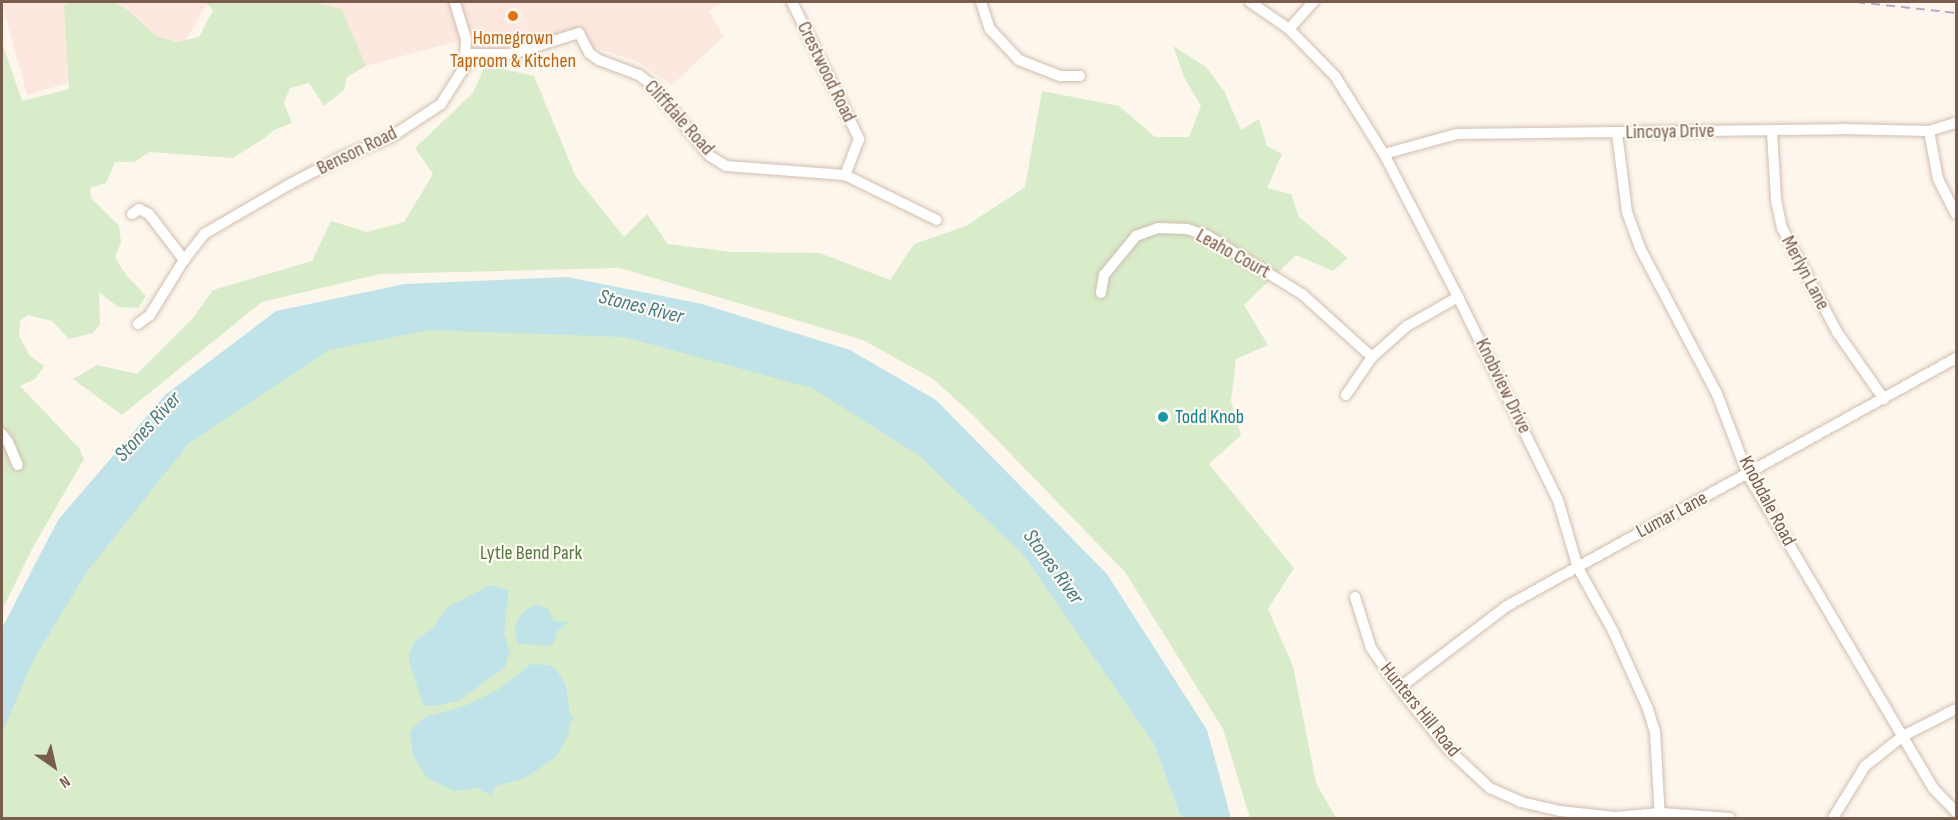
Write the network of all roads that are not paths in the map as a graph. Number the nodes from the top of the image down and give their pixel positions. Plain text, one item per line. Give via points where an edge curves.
1 (455, 2) edge
2 (792, 2) edge
3 (981, 2) edge
4 (1250, 2) edge
5 (1314, 2) edge
6 (1289, 29) junction
7 (465, 54) junction
8 (1080, 76) dead end
9 (1956, 123) edge
10 (1929, 131) junction
11 (1772, 132) junction
12 (1617, 133) junction
13 (1384, 154) junction
14 (845, 175) junction
15 (132, 214) dead end
16 (1956, 214) edge
17 (937, 220) dead end
18 (184, 260) junction
19 (1101, 293) dead end
20 (1458, 297) junction
21 (138, 324) dead end
22 (1372, 357) junction
23 (1956, 358) edge
24 (1346, 395) dead end
25 (1884, 399) junction
26 (2, 434) edge
27 (18, 465) dead end
28 (1748, 475) junction
29 (1578, 568) junction
30 (1355, 597) dead end
31 (1399, 688) junction
32 (1956, 709) edge
33 (1903, 736) junction
34 (1956, 812) edge
35 (1660, 816) edge
36 (1730, 819) edge
37 (1833, 819) edge

1 - 7 street, Benson Road via 466,39
2 - 14 street, Crestwood Road via 860,139
3 - 8 street via 990,30 1018,60 1060,76
4 - 6 street, Knobview Drive
5 - 6 street
6 - 13 street, Knobview Drive via 1335,76
7 - 14 street, Cliffdale Road via 512,54 579,33 590,53 599,60 639,75 652,85 710,156 726,166
7 - 18 street, Benson Road via 465,66 441,104 391,137 342,157 222,221 204,234
9 - 10 street, Lincoya Drive
10 - 11 street, Lincoya Drive
10 - 16 street via 1938,179
11 - 12 street, Lincoya Drive
11 - 25 street, Merlyn Lane via 1776,200 1782,228 1837,332
12 - 13 street, Lincoya Drive via 1457,134
12 - 28 street, Knobdale Road via 1627,212 1640,248 1717,394
13 - 20 street, Knobview Drive
14 - 17 street, Cliffdale Road
15 - 18 street via 139,209 149,214
18 - 21 street, Benson Road via 150,315
19 - 22 street, Leaho Court via 1104,275 1136,236 1158,228 1187,229 1206,235 1302,294
20 - 22 street via 1407,326
20 - 29 street, Knobview Drive via 1558,500
22 - 24 street
23 - 25 street, Lumar Lane
25 - 28 street, Lumar Lane
26 - 27 street
28 - 29 street, Lumar Lane
28 - 33 street, Knobdale Road
29 - 31 street, Lumar Lane via 1507,606
29 - 35 street, Knobview Drive via 1613,631 1648,709 1655,732
30 - 31 street, Hunters Hill Road via 1371,648
31 - 35 street, Hunters Hill Road via 1448,749 1490,788 1521,802 1560,811 1615,817
32 - 33 street
33 - 34 street, Knobdale Road via 1933,788
33 - 37 street via 1865,766
35 - 36 street, Hunters Hill Road

